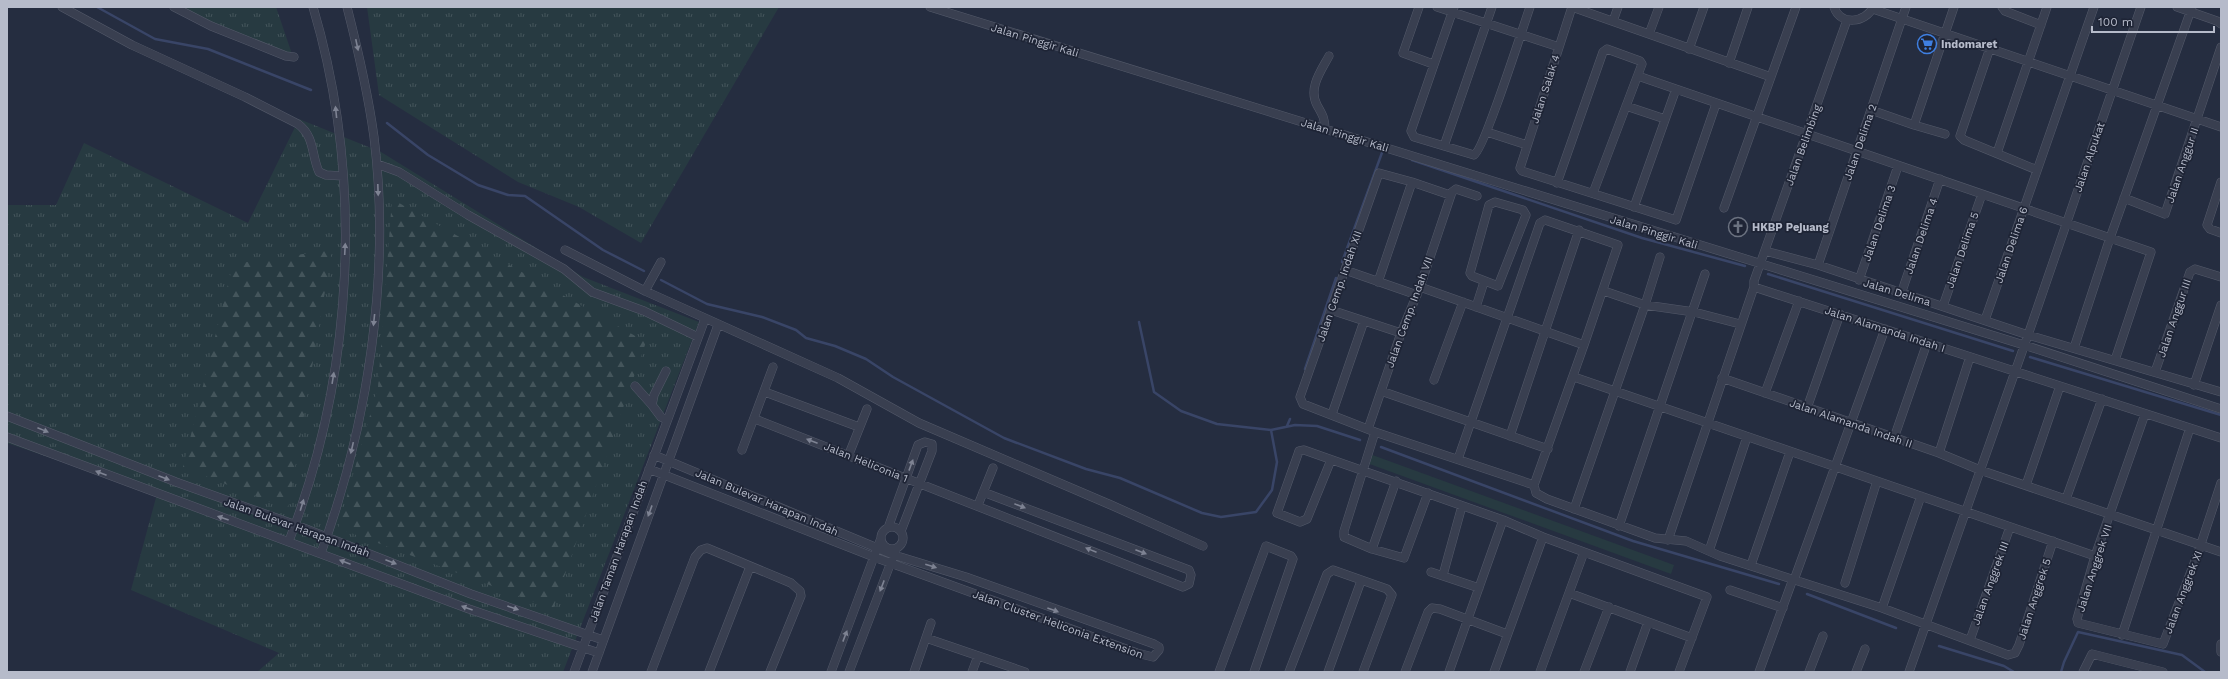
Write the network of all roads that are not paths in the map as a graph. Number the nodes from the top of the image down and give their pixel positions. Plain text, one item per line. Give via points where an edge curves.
1 (62, 7) edge
2 (174, 7) edge
3 (312, 7) edge
4 (347, 7) edge
5 (930, 7) edge
6 (1419, 7) edge
7 (1436, 7) edge
8 (1492, 7) edge
9 (1530, 7) edge
10 (1572, 7) edge
11 (1618, 7) edge
12 (1659, 7) edge
13 (1704, 7) edge
14 (1748, 7) edge
15 (1796, 7) edge
16 (1834, 7) edge
17 (1906, 7) edge
18 (1954, 7) edge
19 (2002, 7) edge
20 (2047, 7) edge
21 (2094, 7) edge
22 (2141, 7) edge
23 (2177, 7) edge
24 (1873, 8) edge
25 (1453, 9) edge
26 (2191, 9) edge
27 (1902, 18) junction
28 (1847, 20) junction
29 (1613, 21) junction
30 (1486, 23) junction
31 (2221, 24) edge
32 (2041, 25) junction
33 (1945, 33) junction
34 (1520, 34) junction
35 (1649, 34) junction
36 (1559, 47) junction
37 (2221, 47) edge
38 (1990, 48) junction
39 (1689, 49) junction
40 (1329, 56) dead end
41 (294, 57) dead end
42 (2029, 60) junction
43 (1729, 63) junction
44 (1433, 64) junction
45 (1638, 76) junction
46 (2070, 76) junction
47 (1771, 77) junction
48 (1676, 89) junction
49 (2112, 91) junction
50 (1716, 104) junction
51 (1626, 106) junction
52 (2157, 106) junction
53 (1871, 110) junction
54 (1757, 118) junction
55 (1665, 119) junction
56 (2198, 119) junction
57 (1914, 125) junction
58 (2221, 127) edge
59 (1325, 129) junction
60 (1487, 132) junction
61 (1945, 134) dead end
62 (1806, 135) junction
63 (1527, 145) junction
64 (1444, 146) junction
65 (1856, 153) junction
66 (1997, 153) junction
67 (377, 164) junction
68 (1898, 166) junction
69 (2037, 170) junction
70 (343, 176) junction
71 (1940, 179) junction
72 (1412, 182) junction
73 (2221, 182) edge
74 (1556, 183) junction
75 (1593, 193) junction
76 (1982, 194) junction
77 (1450, 195) junction
78 (1477, 196) dead end
79 (2124, 198) junction
80 (1634, 207) junction
81 (1724, 208) dead end
82 (2024, 209) junction
83 (2066, 223) junction
84 (1579, 230) junction
85 (2221, 233) edge
86 (2110, 238) junction
87 (565, 250) dead end
88 (1765, 251) junction
89 (1660, 257) dead end
90 (661, 262) dead end
91 (1759, 266) junction
92 (1818, 266) junction
93 (1345, 270) junction
94 (1705, 274) dead end
95 (2221, 277) edge
96 (1859, 280) junction
97 (1378, 282) junction
98 (1484, 282) junction
99 (1420, 287) junction
100 (1754, 288) junction
101 (645, 291) junction
102 (1604, 291) junction
103 (1901, 294) junction
104 (1417, 295) junction
105 (1463, 302) junction
106 (1799, 302) junction
107 (2221, 305) edge
108 (1645, 306) junction
109 (1943, 306) junction
110 (1476, 307) junction
111 (1331, 310) junction
112 (1694, 312) junction
113 (1840, 314) junction
114 (1507, 317) junction
115 (705, 319) junction
116 (1985, 320) junction
117 (1364, 321) junction
118 (1740, 324) junction
119 (718, 325) junction
120 (1885, 329) junction
121 (1545, 330) junction
122 (1401, 333) junction
123 (2028, 335) junction
124 (698, 337) junction
125 (1927, 343) junction
126 (1584, 345) junction
127 (2074, 348) junction
128 (2022, 351) junction
129 (1970, 357) junction
130 (2115, 360) junction
131 (773, 367) dead end
132 (666, 371) dead end
133 (2015, 371) junction
134 (2155, 372) junction
135 (1574, 377) junction
136 (1722, 378) junction
137 (1434, 380) dead end
138 (2194, 385) junction
139 (635, 386) dead end
140 (2060, 386) junction
141 (1381, 391) junction
142 (765, 392) junction
143 (1614, 392) junction
144 (2221, 392) edge
145 (1765, 393) junction
146 (2102, 400) junction
147 (652, 405) junction
148 (1661, 408) junction
149 (1807, 408) junction
150 (867, 409) dead end
151 (2221, 409) edge
152 (1332, 414) junction
153 (2145, 414) junction
154 (7, 416) edge
155 (755, 419) junction
156 (667, 420) junction
157 (1470, 422) junction
158 (1707, 423) junction
159 (1852, 425) junction
160 (859, 427) junction
161 (2190, 428) junction
162 (1372, 430) junction
163 (1510, 436) junction
164 (7, 437) edge
165 (1747, 437) junction
166 (1894, 438) junction
167 (2221, 438) edge
168 (1548, 449) junction
169 (742, 450) dead end
170 (1790, 452) junction
171 (1938, 453) junction
172 (849, 454) junction
173 (654, 455) junction
174 (1331, 460) junction
175 (1458, 460) junction
176 (668, 461) junction
177 (1835, 467) junction
178 (993, 468) dead end
179 (649, 469) junction
180 (1362, 469) junction
181 (1980, 470) junction
182 (663, 474) junction
183 (906, 479) junction
184 (1396, 481) junction
185 (1877, 481) junction
186 (2221, 483) edge
187 (919, 484) junction
188 (1534, 485) junction
189 (2026, 485) junction
190 (983, 492) junction
191 (1428, 493) junction
192 (1921, 496) junction
193 (2066, 499) junction
194 (898, 502) junction
195 (978, 505) junction
196 (910, 506) junction
197 (1462, 506) junction
198 (1574, 509) junction
199 (1965, 512) junction
200 (2112, 514) junction
201 (1503, 520) junction
202 (296, 525) junction
203 (1619, 526) junction
204 (2010, 527) junction
205 (888, 528) junction
206 (2157, 530) junction
207 (901, 531) junction
208 (327, 537) junction
209 (1543, 537) junction
210 (881, 538) junction
211 (1668, 540) junction
212 (289, 541) junction
213 (2053, 541) junction
214 (2201, 545) junction
215 (1203, 546) dead end
216 (878, 549) junction
217 (1372, 549) junction
218 (1709, 551) junction
219 (1584, 552) junction
220 (2221, 552) edge
221 (321, 553) junction
222 (894, 556) junction
223 (2095, 556) junction
224 (874, 558) junction
225 (1751, 565) junction
226 (750, 567) junction
227 (1431, 572) dead end
228 (1442, 575) junction
229 (1361, 581) junction
230 (1793, 581) junction
231 (1845, 583) dead end
232 (1479, 588) junction
233 (1730, 590) dead end
234 (1569, 593) junction
235 (1784, 604) junction
236 (1609, 607) junction
237 (1882, 608) junction
238 (1468, 620) junction
239 (1648, 622) junction
240 (931, 623) dead end
241 (1926, 624) junction
242 (588, 634) junction
243 (1508, 634) junction
244 (2122, 635) junction
245 (1823, 636) dead end
246 (926, 638) junction
247 (1692, 638) junction
248 (604, 640) junction
249 (1970, 640) junction
250 (2221, 644) edge
251 (583, 648) junction
252 (1865, 649) dead end
253 (2221, 652) edge
254 (599, 653) junction
255 (978, 656) junction
256 (2149, 670) edge
257 (574, 672) edge
258 (592, 672) edge
259 (651, 672) edge
260 (709, 672) edge
261 (770, 672) edge
262 (831, 672) edge
263 (849, 672) edge
264 (914, 672) edge
265 (972, 672) edge
266 (1025, 672) edge
267 (1219, 672) edge
268 (1254, 672) edge
269 (1289, 672) edge
270 (1328, 672) edge
271 (1363, 672) edge
272 (1405, 672) edge
273 (1449, 672) edge
274 (1494, 672) edge
275 (1540, 672) edge
276 (1584, 672) edge
277 (1630, 672) edge
278 (1679, 672) edge
279 (1759, 672) edge
280 (1809, 672) edge
281 (1856, 672) edge
282 (1909, 672) edge
283 (2083, 672) edge
284 (2163, 672) edge

1 - 70 street via 132,44 298,124 311,140 319,172
2 - 41 street via 211,26
70 -> 3 street via 334,94 324,45
4 -> 67 street via 369,104
5 - 59 street, Jalan Pinggir Kali
6 - 44 street via 1403,53
7 - 25 street
8 - 30 street
9 - 34 street
10 - 29 street
10 - 36 street, Jalan Salak 4
11 - 29 street
12 - 35 street
13 - 39 street
14 - 43 street
15 - 47 street
16 - 28 street via 1840,16
17 - 27 street, Jalan Delima 2
18 - 33 street
19 - 32 street via 2005,11
20 - 32 street
21 - 46 street, Jalan Delima 6
22 - 49 street, Jalan Alpukat
23 - 26 street
24 - 27 street
24 - 28 street via 1864,18 1856,21
25 - 30 street
25 - 44 street
26 - 31 street
26 - 52 street
27 - 33 street
27 - 53 street, Jalan Delima 2
28 - 62 street, Jalan Belimbing
29 - 35 street
30 - 34 street
30 - 64 street
32 - 42 street
33 - 38 street
33 - 57 street
34 - 36 street
34 - 60 street
35 - 39 street
36 - 63 street, Jalan Salak 4
37 - 56 street
38 - 42 street
38 - 66 street via 1960,136
39 - 43 street
40 - 59 street via 1314,90 1314,98 1324,116
42 - 46 street
42 - 66 street
43 - 47 street
44 - 64 street via 1411,134
45 - 48 street
45 - 51 street
45 - 74 street via 1642,64 1640,61 1604,50
46 - 49 street
46 - 69 street, Jalan Delima 6
47 - 54 street
48 - 50 street
48 - 55 street
49 - 52 street
49 - 83 street, Jalan Alpukat
50 - 54 street
50 - 80 street via 1676,220
51 - 55 street
51 - 75 street
52 - 56 street
52 - 79 street
53 - 57 street
53 - 65 street, Jalan Delima 2
54 - 62 street
54 - 81 street
55 - 80 street
56 - 58 street
56 - 79 street, Jalan Anggur II via 2165,214
57 - 61 street
59 - 91 street, Jalan Pinggir Kali
60 - 63 street
60 - 64 street via 1475,155
62 - 65 street
62 - 88 street, Jalan Belimbing
63 - 74 street, Jalan Salak 4 via 1520,168 1522,171
65 - 68 street
65 - 92 street, Jalan Delima 2
66 - 69 street
67 - 124 street via 399,172 468,215 564,269 592,292 644,311
67 -> 208 street via 380,236 374,319 365,390 346,476
68 - 71 street
68 - 96 street, Jalan Delima 3
69 - 82 street, Jalan Delima 6
202 -> 70 street via 314,468 332,383 343,312 346,232
71 - 76 street
71 - 103 street, Jalan Delima 4
72 - 77 street, Jalan Cemp. Indah XII
72 - 93 street, Jalan Cemp. Indah XII via 1379,173
72 - 97 street
73 - 85 street via 2207,226
74 - 75 street
75 - 80 street
76 - 82 street
76 - 109 street, Jalan Delima 5
77 - 78 street via 1452,190 1456,190
77 - 99 street, Jalan Cemp. Indah VII
79 - 86 street
82 - 83 street
82 - 116 street, Jalan Delima 6
83 - 86 street
83 - 123 street, Jalan Alpukat
84 - 102 street via 1618,245
84 - 114 street via 1546,220 1541,221
84 - 121 street
86 - 127 street
86 - 130 street via 2151,252
87 - 101 street
88 - 91 street, Jalan Belimbing
88 - 92 street, Jalan Delima
89 - 108 street
90 - 101 street
91 - 100 street, Jalan Belimbing
91 - 128 street, Jalan Pinggir Kali
92 - 96 street, Jalan Delima
93 - 97 street
93 - 111 street, Jalan Cemp. Indah XII
94 - 112 street
95 - 134 street, Jalan Anggur III via 2195,269 2190,272
96 - 103 street, Jalan Delima
97 - 104 street
98 - 98 street via 1500,286 1526,217 1525,211 1490,203 1470,273
98 - 110 street
99 - 104 street, Jalan Cemp. Indah VII
99 - 105 street
100 - 106 street, Jalan Alamanda Indah I
100 - 118 street, Jalan Belimbing
101 - 115 street
102 - 108 street
102 - 126 street
103 - 109 street, Jalan Delima
104 - 122 street, Jalan Cemp. Indah VII
105 - 110 street
105 - 137 street
106 - 113 street, Jalan Alamanda Indah I
106 - 145 street
107 - 138 street
108 - 112 street
108 - 143 street
109 - 116 street, Jalan Delima
110 - 114 street
111 - 117 street
111 - 152 street, Jalan Cemp. Indah XII via 1300,400
112 - 118 street
112 - 148 street
113 - 120 street, Jalan Alamanda Indah I
113 - 149 street
114 - 121 street
114 - 157 street
115 - 119 street
115 - 124 street
116 - 123 street, Jalan Delima
117 - 122 street
117 - 152 street
118 - 136 street, Jalan Belimbing
119 - 176 street, Jalan Taman Harapan Indah
119 - 215 street via 826,372 924,426
120 - 125 street, Jalan Alamanda Indah I
120 - 159 street
121 - 126 street
121 - 163 street
122 - 141 street, Jalan Cemp. Indah VII
123 - 127 street, Jalan Delima
123 - 128 street, Jalan Alpukat
124 - 156 street
125 - 129 street, Jalan Alamanda Indah I
125 - 166 street
126 - 135 street
127 - 130 street, Jalan Delima
128 - 133 street, Jalan Alpukat
128 - 151 street, Jalan Pinggir Kali
129 - 133 street, Jalan Alamanda Indah I
129 - 171 street
130 - 134 street, Jalan Delima
131 - 142 street
132 - 147 street via 654,394
133 - 140 street, Jalan Alamanda Indah I
133 - 181 street, Jalan Alpukat
134 - 138 street, Jalan Delima
135 - 143 street
135 - 168 street
136 - 145 street, Jalan Alamanda Indah II
136 - 158 street, Jalan Belimbing
138 - 144 street, Jalan Delima
139 - 147 street
140 - 146 street, Jalan Alamanda Indah I
140 - 189 street
141 - 157 street
141 - 162 street, Jalan Cemp. Indah VII
142 - 155 street
142 - 160 street
143 - 148 street
143 - 198 street
145 - 149 street, Jalan Alamanda Indah II
146 - 153 street, Jalan Alamanda Indah I
146 - 193 street
147 - 156 street via 661,417
148 - 158 street
148 - 203 street
149 - 159 street, Jalan Alamanda Indah II
150 - 160 street
152 - 162 street, Jalan Cemp. Indah XII
153 - 161 street, Jalan Alamanda Indah I
153 - 200 street, Jalan Anggrek VII
154 -> 202 street, Jalan Bulevar Harapan Indah via 176,482
155 - 169 street
172 -> 155 street, Jalan Heliconia 1
156 - 173 street
157 - 163 street
157 - 175 street
158 - 165 street
158 - 211 street, Jalan Belimbing
159 - 166 street, Jalan Alamanda Indah II
159 - 177 street
160 - 172 street
161 - 167 street, Jalan Alamanda Indah I
161 - 206 street
162 - 175 street, Jalan Cemp. Indah XII
162 - 180 street, Jalan Cemp. Indah VII
163 - 168 street
212 -> 164 street, Jalan Bulevar Harapan Indah
165 - 170 street
165 - 218 street
166 - 171 street, Jalan Alamanda Indah II
168 - 188 street
170 - 177 street
170 - 225 street
171 - 181 street, Jalan Alamanda Indah II
172 - 183 street, Jalan Heliconia 1
173 - 176 street, Jalan Bulevar Harapan Indah
173 - 179 street
174 - 174 street via 1304,450 1299,451 1277,513 1300,522 1305,521 1316,501
174 - 180 street
175 - 188 street, Jalan Cemp. Indah XII
176 - 182 street, Jalan Taman Harapan Indah
176 - 216 street, Jalan Bulevar Harapan Indah
177 - 185 street
177 - 230 street
178 - 190 street
179 - 182 street, Jalan Bulevar Harapan Indah
179 - 242 street, Jalan Taman Harapan Indah
180 - 184 street
180 - 217 street, Jalan Cemp. Indah VII via 1344,537
181 - 189 street, Jalan Alamanda Indah II
181 - 199 street, Jalan Alpukat
182 - 224 street, Jalan Bulevar Harapan Indah
182 -> 248 street, Jalan Taman Harapan Indah
183 - 187 street, Jalan Heliconia 1
183 -> 187 street via 918,445 932,444 932,451
183 - 194 street
184 - 191 street
184 - 217 street
185 - 192 street
185 - 231 street
186 - 214 street
187 - 195 street, Jalan Heliconia 1
187 - 196 street
188 - 198 street via 1536,494
189 - 193 street, Jalan Alamanda Indah II
190 - 195 street
190 -> 195 street, Jalan Heliconia 1 via 1189,570 1189,584 1183,587
191 - 197 street
191 - 217 street via 1406,555 1402,558
192 - 199 street
192 - 237 street
193 - 200 street, Jalan Alamanda Indah II
194 - 196 street
194 - 205 street
196 - 207 street
197 - 201 street
197 - 228 street
198 - 203 street
199 - 204 street
199 - 241 street, Jalan Alpukat
200 - 206 street, Jalan Alamanda Indah II
200 - 223 street, Jalan Anggrek VII
201 - 209 street
201 - 232 street
202 - 208 street, Jalan Bulevar Harapan Indah
202 - 212 street
203 - 211 street
204 - 213 street
204 - 249 street, Jalan Anggrek III
205 - 207 street via 895,527
205 - 210 street via 884,530
206 - 214 street, Jalan Alamanda Indah II
206 - 244 street
207 - 222 street via 903,542
208 - 221 street
208 -> 242 street, Jalan Bulevar Harapan Indah via 471,594
209 - 219 street
209 - 243 street
210 - 216 street
210 - 222 street via 884,546 891,550
211 - 218 street via 1686,541
212 - 221 street, Jalan Bulevar Harapan Indah
213 - 223 street
213 - 249 street, Jalan Anggrek 5 via 2019,645 2012,655
214 - 220 street, Jalan Alamanda Indah II
214 - 244 street, Jalan Anggrek XI via 2163,644
216 - 222 street, Jalan Bulevar Harapan Indah
216 - 224 street
218 - 225 street
219 - 234 street
219 - 247 street via 1706,597
251 -> 221 street, Jalan Bulevar Harapan Indah via 469,609
222 -> 222 street, Jalan Cluster Heliconia Extension via 966,577 1154,644 1159,650 1153,656 1137,653
222 - 224 street, Jalan Bulevar Harapan Indah
222 -> 263 street
223 - 244 street, Jalan Anggrek VII via 2077,622
262 -> 224 street
225 - 230 street
226 - 259 street via 707,548 698,552
226 - 260 street
226 - 261 street via 791,583 800,591 801,596
227 - 228 street
228 - 232 street
229 - 269 street via 1337,571 1330,571
229 - 270 street
229 - 271 street via 1391,592 1391,599
230 - 235 street
230 - 237 street
232 - 238 street
233 - 235 street
234 - 236 street
234 - 275 street
235 - 279 street
236 - 239 street
236 - 276 street
237 - 241 street
238 - 243 street
238 - 272 street via 1432,608 1428,612
238 - 273 street
239 - 247 street
239 - 277 street
240 - 246 street
241 - 249 street
241 - 282 street, Jalan Alpukat
242 - 248 street, Jalan Bulevar Harapan Indah
242 - 251 street, Jalan Taman Harapan Indah
243 - 274 street
245 - 280 street
246 - 255 street
246 - 264 street
247 - 278 street
248 - 254 street, Jalan Taman Harapan Indah
250 - 253 street
251 - 254 street, Jalan Bulevar Harapan Indah
251 - 257 street
252 - 281 street
254 - 258 street
255 - 265 street
255 - 266 street
256 - 283 street via 2092,654
256 - 284 street
267 - 268 street via 1266,546 1292,556 1293,559

